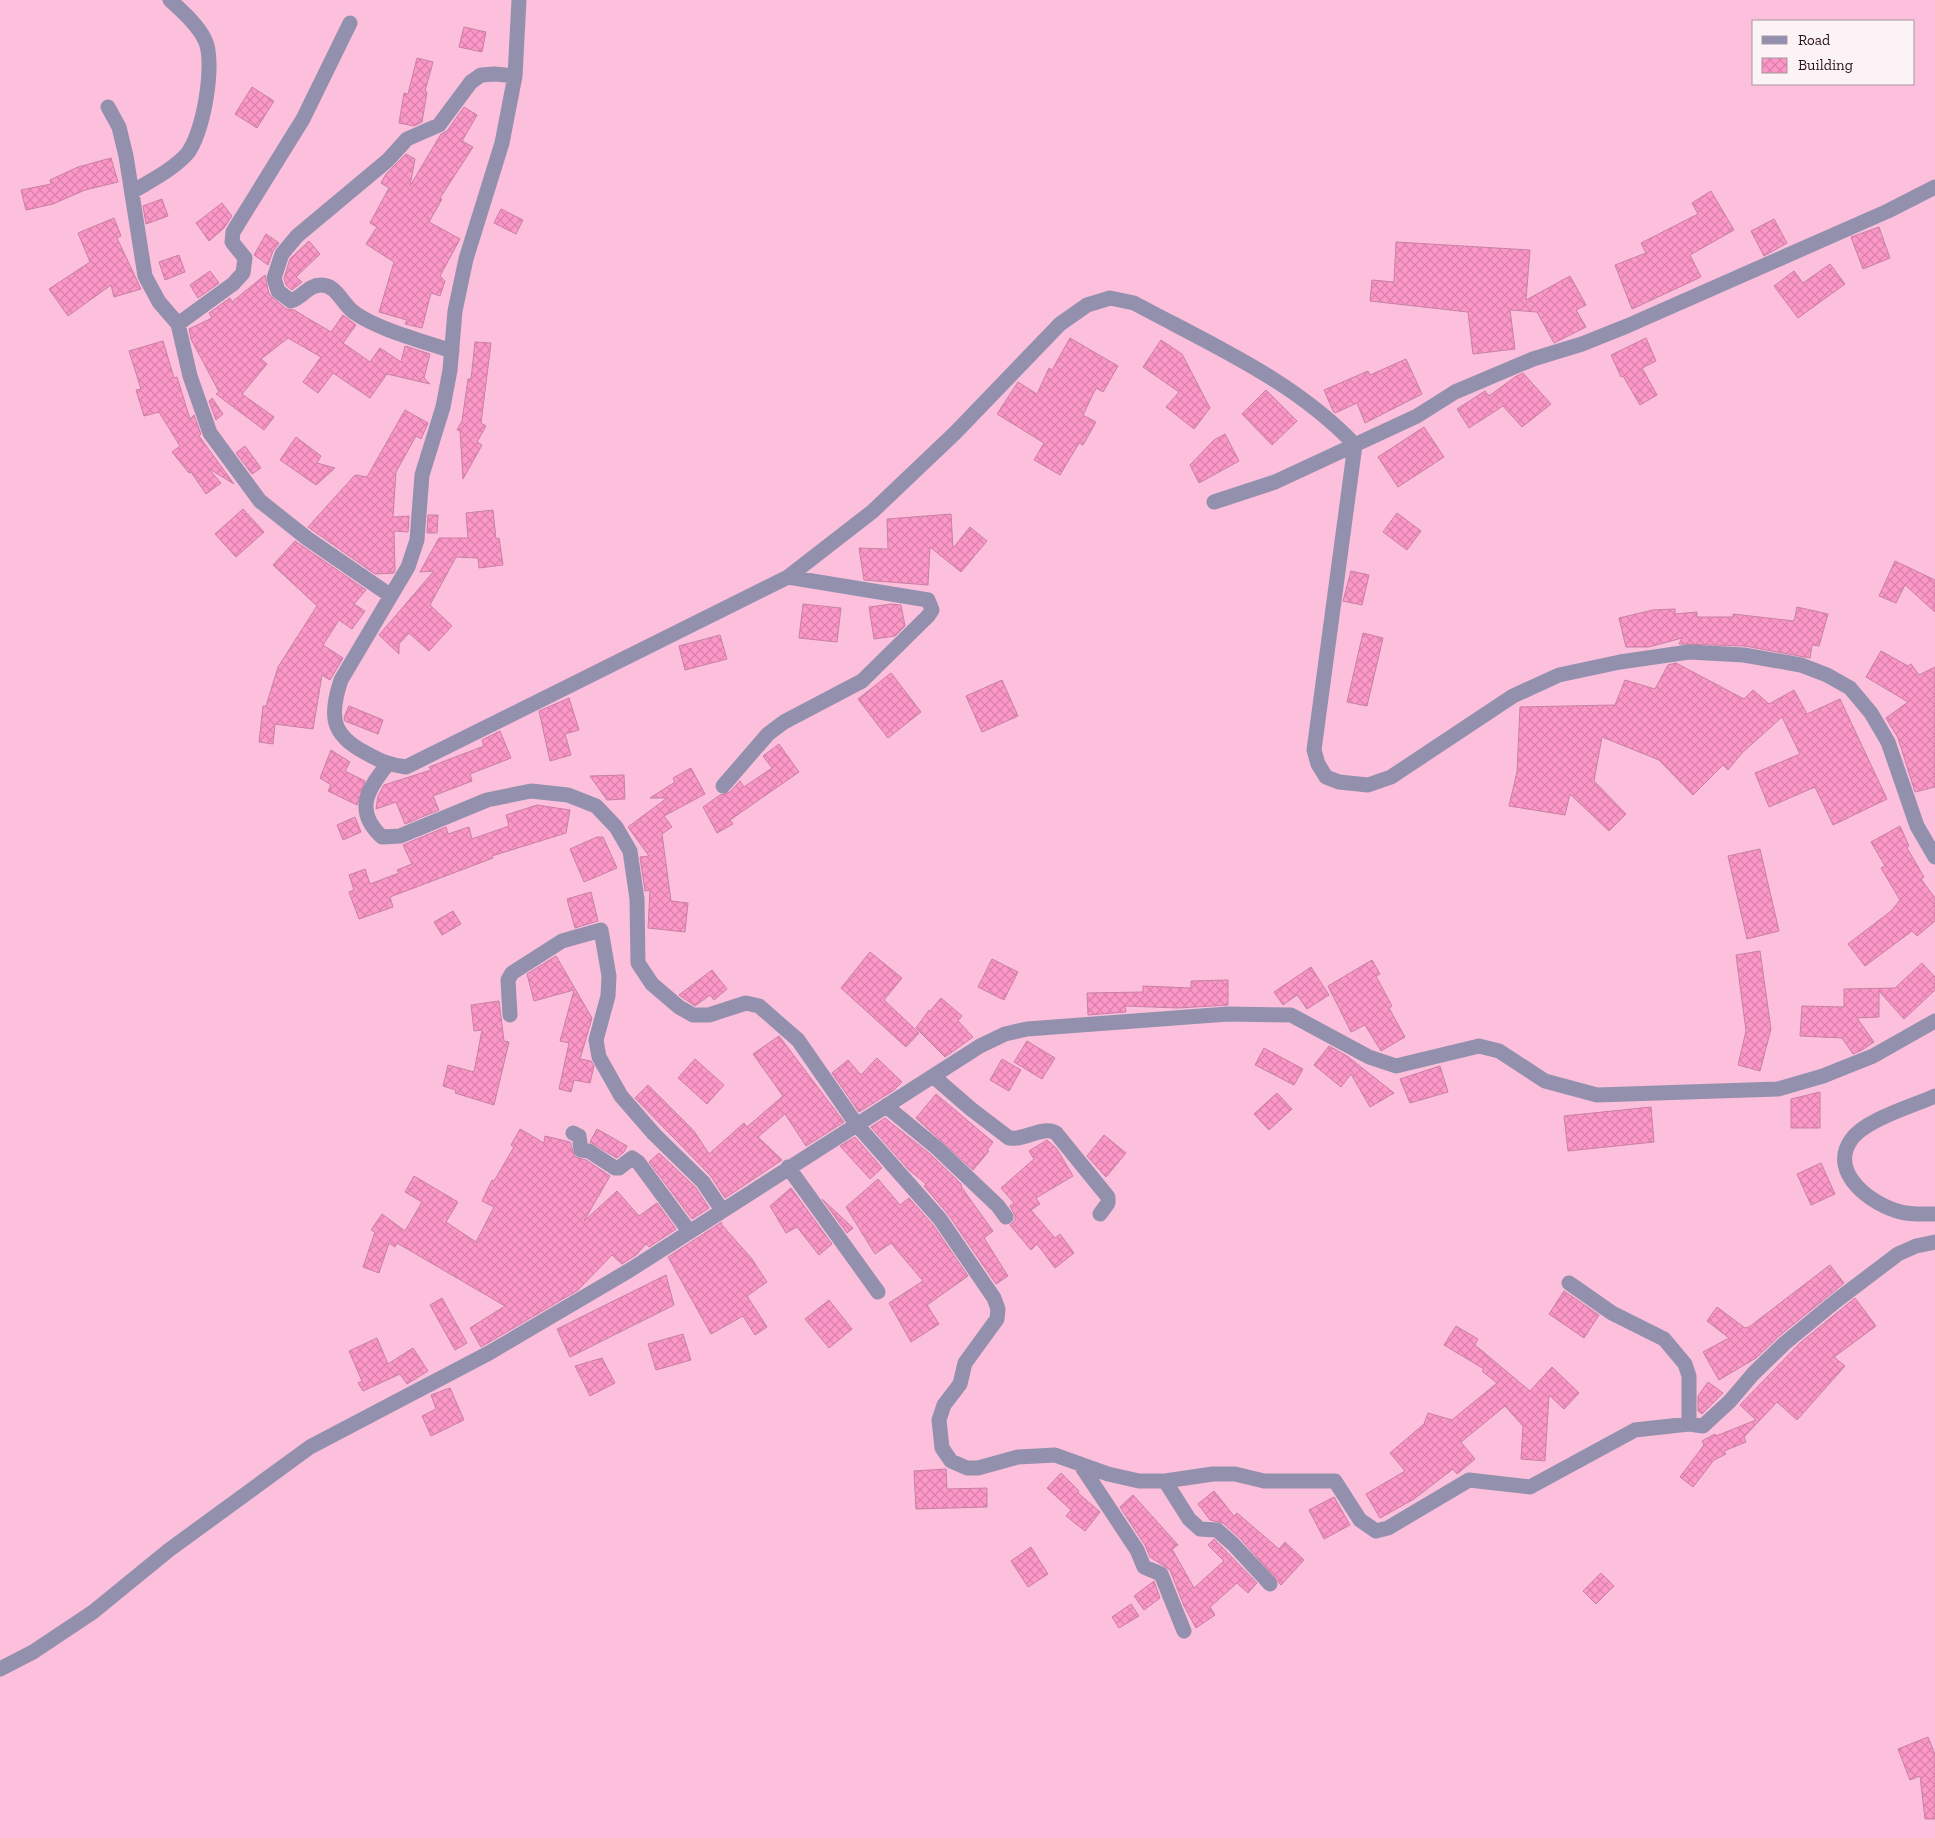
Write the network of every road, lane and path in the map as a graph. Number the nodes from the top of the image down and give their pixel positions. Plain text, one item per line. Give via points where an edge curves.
1 (170, 0) edge
2 (520, 0) edge
3 (350, 23) dead end
4 (515, 76) junction
5 (108, 107) dead end
6 (1935, 188) edge
7 (132, 192) junction
8 (178, 324) junction
9 (452, 351) junction
10 (1355, 445) junction
11 (1214, 502) dead end
12 (788, 577) junction
13 (392, 596) junction
14 (387, 765) junction
15 (723, 786) dead end
16 (1935, 857) edge
17 (510, 1014) dead end
18 (1935, 1021) edge
19 (933, 1076) junction
20 (1935, 1096) edge
21 (886, 1106) junction
22 (857, 1125) junction
23 (573, 1132) dead end
24 (788, 1167) junction
25 (722, 1210) junction
26 (1100, 1214) dead end
27 (1935, 1214) edge
28 (1006, 1217) dead end
29 (689, 1232) junction
30 (1935, 1242) edge
31 (1569, 1283) dead end
32 (878, 1292) dead end
33 (1689, 1424) junction
34 (1080, 1464) junction
35 (1165, 1481) junction
36 (1270, 1584) dead end
37 (1184, 1631) dead end
38 (0, 1669) edge

1 - 7 street via 202,35 209,51 202,124 187,154
2 - 4 street
3 - 8 street via 303,119 233,232 232,242 245,258 243,273
4 - 9 street via 502,143 466,260 455,311
4 - 9 street via 481,75 471,82 439,125 407,139 388,160 297,236 282,254 274,278 278,291 292,301 312,287 333,288 346,306 364,319
5 - 7 street via 119,127
6 - 10 street via 1627,326 1533,359 1455,392 1417,416
7 - 8 street via 145,276 159,302
8 - 13 street via 190,376 210,433 260,501 308,539
9 - 13 street via 443,407 422,475 417,540 408,567
10 - 11 street via 1275,482
10 - 12 street via 1339,427 1264,373 1134,303 1110,298 1087,305 1060,324 874,512
10 - 16 street via 1314,750 1326,777 1368,785 1391,777 1513,696 1559,675 1689,652 1744,655 1801,665 1850,688 1871,713 1888,742 1917,826
12 - 14 street via 406,767
12 - 15 street via 928,600 932,610 862,681 784,722 768,734
13 - 14 street via 341,680 335,698 337,729 349,744
14 - 22 street via 374,781 366,800 366,817 382,837 400,836 486,800 531,791 568,795 596,806 616,827 630,851 637,899 638,963 652,984 693,1015 709,1015 746,1003 759,1006 798,1040
17 - 25 street via 508,980 512,973 562,941 601,930 609,976 608,996 596,1040 598,1057 622,1096 654,1134 704,1182
18 - 19 street via 1873,1056 1823,1076 1778,1089 1736,1092 1597,1095 1545,1082 1498,1051 1479,1046 1396,1066 1369,1057 1291,1015 1238,1014 1027,1029 980,1046
19 - 21 street
19 - 26 street via 1009,1138 1016,1140 1047,1130 1056,1133 1108,1197
20 - 27 street via 1867,1126 1851,1140 1844,1157 1849,1177 1866,1195 1885,1207 1903,1213
21 - 22 street
21 - 28 street via 937,1148
22 - 24 street
22 - 34 street via 940,1219 994,1298 998,1309 997,1319 968,1358 960,1384 944,1405 938,1420 942,1448 951,1461 967,1468 1018,1457 1055,1455
23 - 29 street via 579,1136 581,1150 589,1151 615,1168 632,1158 638,1162
24 - 25 street
24 - 32 street
25 - 29 street
29 - 38 street via 489,1353 310,1447 169,1550 93,1612 33,1652
30 - 33 street via 1916,1246 1883,1264 1785,1343 1703,1426
31 - 33 street via 1612,1313 1664,1339 1685,1364 1689,1376
33 - 35 street via 1635,1430 1530,1487 1469,1480 1388,1528 1376,1531 1360,1520 1335,1482 1264,1481 1235,1474
34 - 35 street via 1122,1478
34 - 37 street via 1137,1550 1144,1567 1161,1574
35 - 36 street via 1189,1519 1200,1528 1217,1530

